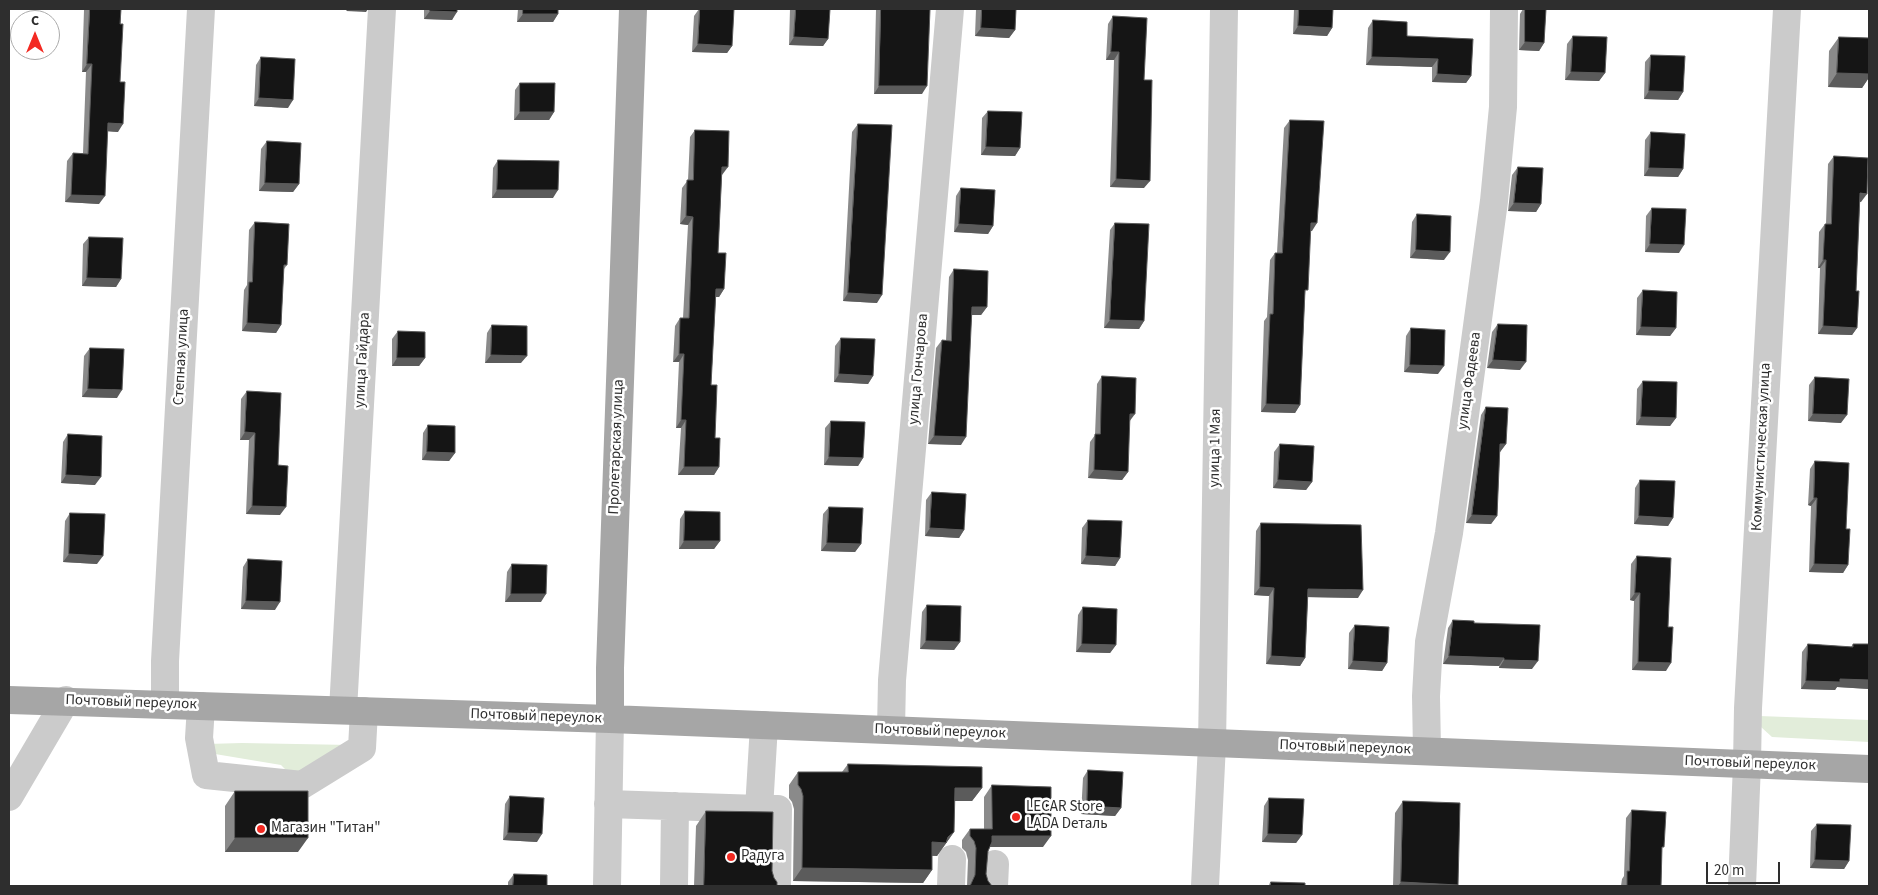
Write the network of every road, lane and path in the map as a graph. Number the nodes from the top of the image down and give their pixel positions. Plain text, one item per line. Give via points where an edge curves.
1 (201, 9) edge
2 (382, 9) edge
3 (633, 9) edge
4 (950, 9) edge
5 (1224, 9) edge
6 (1504, 9) edge
7 (1787, 9) edge
8 (10, 699) edge
9 (66, 700) junction
10 (165, 705) junction
11 (201, 706) junction
12 (354, 711) junction
13 (610, 720) junction
14 (764, 725) junction
15 (891, 730) junction
16 (1212, 744) junction
17 (1427, 751) junction
18 (1747, 764) junction
19 (1869, 769) edge
20 (12, 785) edge
21 (608, 804) junction
22 (675, 806) junction
23 (759, 809) junction
24 (952, 859) dead end
25 (607, 886) edge
26 (674, 886) edge
27 (777, 886) edge
28 (951, 886) edge
29 (1206, 886) edge
30 (1742, 886) edge

1 - 10 street, Степная улица via 165,651
2 - 12 street, улица Гайдара
3 - 13 main road, Пролетарская улица
4 - 15 street, улица Гончарова via 893,670
5 - 16 street, улица 1 Мая
6 - 17 street, улица Фадеева via 1503,107 1494,201 1449,533 1429,642
7 - 18 street, Коммунистическая улица
8 - 9 main road, Почтовый переулок
9 - 10 main road, Почтовый переулок
9 - 20 street
10 - 11 main road, Почтовый переулок
11 - 12 main road, Почтовый переулок
11 - 12 street, улица Гайдара via 199,738 206,775 302,785 362,748
12 - 13 main road, Почтовый переулок
13 - 14 main road, Почтовый переулок
13 - 21 street, Пролетарская улица
14 - 15 main road, Почтовый переулок
14 - 23 street
15 - 16 main road, Почтовый переулок
16 - 17 main road, Почтовый переулок
16 - 29 street, улица 1 Мая
17 - 18 main road, Почтовый переулок
18 - 19 main road, Почтовый переулок
18 - 30 street, Коммунистическая улица
21 - 22 street
21 - 25 street, Пролетарская улица
22 - 23 street
22 - 26 street
23 - 27 street via 778,809
24 - 28 street

